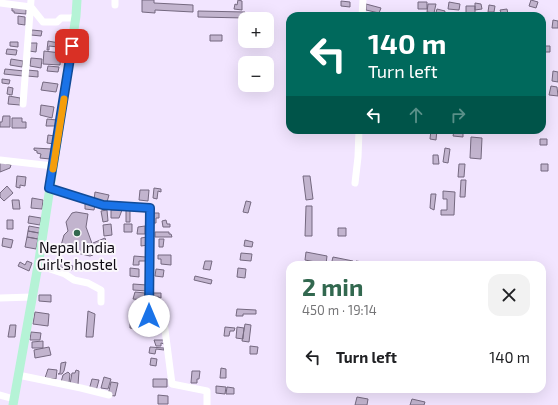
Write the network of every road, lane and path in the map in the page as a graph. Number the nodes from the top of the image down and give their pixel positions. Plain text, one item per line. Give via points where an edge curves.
1 (77, 0) edge
2 (363, 0) edge
3 (0, 3) edge
4 (31, 4) edge
5 (362, 12) edge
6 (76, 16) junction
7 (23, 104) dead end
8 (359, 134) edge
9 (0, 160) edge
10 (53, 166) junction
11 (355, 182) dead end
12 (49, 188) junction
13 (39, 260) junction
14 (32, 297) junction
15 (0, 298) edge
16 (101, 302) dead end
17 (18, 375) junction
18 (0, 394) edge
19 (109, 395) dead end
20 (13, 402) edge
21 (207, 405) edge

1 - 6 main road
2 - 5 street
3 - 4 street
4 - 6 street via 43,22 57,22 61,18
4 - 7 street
6 - 10 main road
8 - 11 street
9 - 10 street
10 - 12 main road
12 - 13 main road
12 - 21 street via 103,205 150,208 149,316 164,322 172,384 207,392
13 - 14 main road
13 - 16 street via 47,268 100,290
14 - 15 street
14 - 17 main road
17 - 19 street
17 - 20 main road
18 - 20 street

